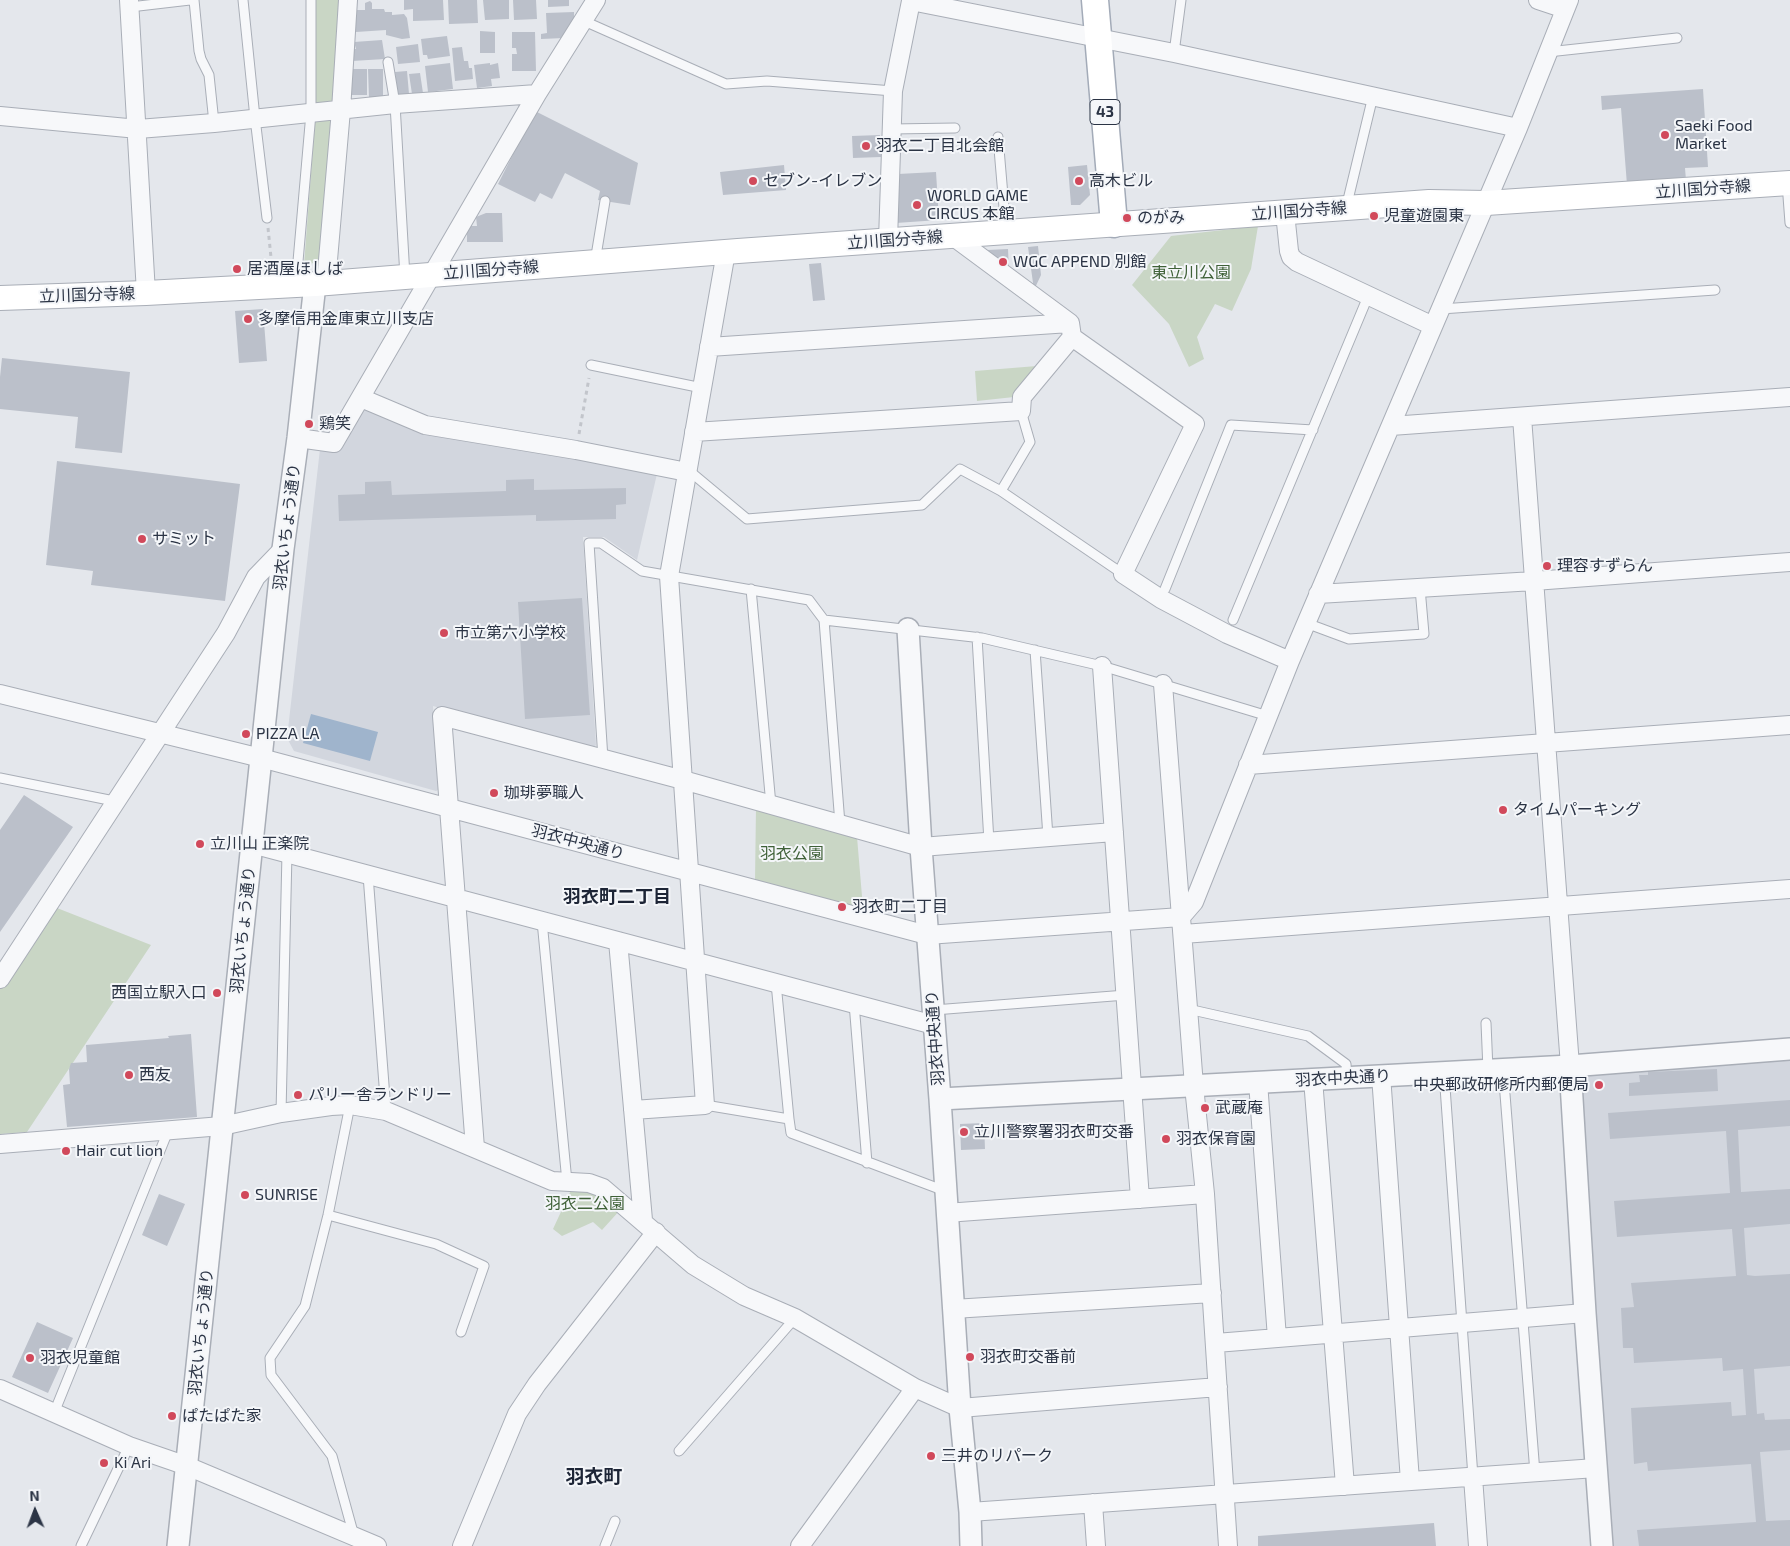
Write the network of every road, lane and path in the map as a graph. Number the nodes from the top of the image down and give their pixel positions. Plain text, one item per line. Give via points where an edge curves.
1 (190, 0) edge
2 (194, 0) edge
3 (243, 0) edge
4 (312, 0) edge
5 (348, 0) edge
6 (596, 0) edge
7 (1095, 0) edge
8 (1181, 0) edge
9 (1538, 0) edge
10 (1565, 3) edge
11 (130, 4) edge
12 (584, 21) junction
13 (1098, 38) junction
14 (1678, 38) dead end
15 (1548, 52) junction
16 (1174, 53) junction
17 (388, 62) dead end
18 (893, 91) junction
19 (537, 94) junction
20 (1373, 96) junction
21 (395, 104) junction
22 (342, 110) junction
23 (311, 113) junction
24 (0, 116) edge
25 (255, 118) junction
26 (214, 123) junction
27 (955, 128) dead end
28 (1518, 128) junction
29 (138, 129) junction
30 (892, 129) junction
31 (998, 137) dead end
32 (1789, 183) edge
33 (605, 201) dead end
34 (1486, 203) junction
35 (1346, 208) junction
36 (1285, 212) junction
37 (267, 218) joint
38 (1790, 223) edge
39 (1114, 224) junction
40 (1006, 231) junction
41 (951, 235) junction
42 (888, 240) junction
43 (726, 252) junction
44 (595, 262) junction
45 (272, 270) dead end
46 (433, 274) junction
47 (405, 277) junction
48 (312, 284) junction
49 (1715, 290) dead end
50 (146, 293) junction
51 (1368, 294) junction
52 (0, 298) edge
53 (1441, 309) junction
54 (1433, 326) junction
55 (1071, 330) junction
56 (709, 347) junction
57 (592, 365) joint
58 (702, 388) junction
59 (1790, 397) edge
60 (361, 398) junction
61 (1022, 411) junction
62 (1522, 417) junction
63 (1391, 426) junction
64 (1313, 430) junction
65 (694, 432) junction
66 (298, 438) junction
67 (576, 450) junction
68 (687, 472) junction
69 (1001, 491) junction
70 (283, 549) junction
71 (1790, 562) edge
72 (1123, 574) junction
73 (669, 576) junction
74 (1534, 581) junction
75 (1420, 588) junction
76 (751, 589) junction
77 (1165, 589) dead end
78 (1318, 594) junction
79 (824, 620) junction
80 (1233, 620) dead end
81 (1306, 623) junction
82 (908, 629) junction
83 (977, 637) junction
84 (1035, 650) junction
85 (1290, 661) junction
86 (1102, 666) junction
87 (1163, 684) junction
88 (0, 694) edge
89 (1268, 716) junction
90 (1790, 725) edge
91 (161, 734) junction
92 (1546, 743) junction
93 (261, 758) junction
94 (603, 759) junction
95 (1248, 765) junction
96 (0, 778) edge
97 (683, 780) junction
98 (114, 801) junction
99 (771, 805) junction
100 (449, 808) junction
101 (840, 824) junction
102 (1114, 832) junction
103 (1048, 838) junction
104 (988, 842) junction
105 (252, 844) junction
106 (921, 847) junction
107 (287, 853) junction
108 (689, 871) junction
109 (368, 875) junction
110 (1790, 889) edge
111 (457, 898) junction
112 (1558, 906) junction
113 (542, 921) junction
114 (1120, 922) junction
115 (1182, 926) junction
116 (928, 935) junction
117 (618, 941) junction
118 (696, 961) junction
119 (0, 979) edge
120 (776, 983) junction
121 (1126, 995) junction
122 (854, 1003) junction
123 (1188, 1009) junction
124 (934, 1017) junction
125 (1486, 1023) dead end
126 (1790, 1049) edge
127 (1570, 1066) junction
128 (1496, 1070) junction
129 (1444, 1072) junction
130 (1381, 1076) junction
131 (1347, 1078) junction
132 (1313, 1079) junction
133 (1258, 1082) junction
134 (1194, 1086) junction
135 (1132, 1089) junction
136 (940, 1099) junction
137 (350, 1105) junction
138 (705, 1105) junction
139 (633, 1110) junction
140 (386, 1111) junction
141 (281, 1113) junction
142 (789, 1119) junction
143 (222, 1126) junction
144 (168, 1131) junction
145 (0, 1144) edge
146 (476, 1148) junction
147 (867, 1163) junction
148 (566, 1182) junction
149 (945, 1191) junction
150 (1205, 1194) junction
151 (1140, 1199) junction
152 (946, 1213) junction
153 (328, 1215) junction
154 (649, 1226) junction
155 (1212, 1293) junction
156 (953, 1309) junction
157 (1585, 1313) junction
158 (795, 1318) junction
159 (1522, 1319) junction
160 (1462, 1324) junction
161 (1400, 1328) junction
162 (461, 1332) dead end
163 (1333, 1334) junction
164 (1277, 1338) junction
165 (1216, 1343) junction
166 (1218, 1387) junction
167 (915, 1388) junction
168 (0, 1389) edge
169 (960, 1408) junction
170 (54, 1413) junction
171 (129, 1446) junction
172 (679, 1451) dead end
173 (187, 1466) junction
174 (1596, 1468) junction
175 (1534, 1473) junction
176 (1473, 1477) junction
177 (1410, 1481) junction
178 (1345, 1486) junction
179 (1224, 1494) junction
180 (1093, 1503) junction
181 (970, 1512) junction
182 (615, 1521) dead end
183 (354, 1537) junction
184 (81, 1546) edge
185 (178, 1546) edge
186 (377, 1546) edge
187 (462, 1546) edge
188 (605, 1546) edge
189 (800, 1546) edge
190 (970, 1546) edge
191 (1096, 1546) edge
192 (1228, 1546) edge
193 (1478, 1546) edge
194 (1602, 1546) edge

1 - 11 lane
2 - 26 lane via 199,51 209,75
3 - 25 lane
4 - 23 lane
5 - 22 street
6 - 12 street
7 - 13 main road, 43
8 - 16 lane
9 - 10 street
10 - 15 street
11 - 29 street
12 - 18 lane via 726,84 767,81
12 - 19 street
13 - 16 street
13 - 18 street via 911,1
13 - 39 main road, 43
14 - 15 lane
15 - 28 street
16 - 20 street
17 - 21 lane
18 - 30 street
19 - 21 street
19 - 46 street
20 - 28 street
20 - 35 lane
21 - 22 street
21 - 47 lane
22 - 23 street
22 - 48 street
23 - 25 street
23 - 48 lane
24 - 29 street
25 - 26 street
25 - 37 lane
26 - 29 street
27 - 30 lane
28 - 34 street
29 - 50 street
30 - 42 street
31 - 40 lane
32 - 34 main road, 立川国分寺線
32 - 38 lane
33 - 44 lane
34 - 35 main road, 立川国分寺線 via 1429,202
34 - 53 street
35 - 36 main road, 立川国分寺線
36 - 39 main road, 立川国分寺線
36 - 51 street via 1291,257
37 - 45 path
39 - 40 main road, 立川国分寺線
40 - 41 main road, 立川国分寺線
41 - 42 main road, 立川国分寺線
41 - 55 street
42 - 43 main road, 立川国分寺線
43 - 44 main road, 立川国分寺線
43 - 56 street
44 - 46 main road, 立川国分寺線
46 - 47 main road, 立川国分寺線
46 - 60 street
47 - 48 main road, 立川国分寺線
48 - 50 main road, 立川国分寺線
48 - 66 street, 羽衣いちょう通り
49 - 53 lane
50 - 52 main road, 立川国分寺線
51 - 54 street
51 - 64 lane
53 - 54 street
54 - 63 street
55 - 56 street
55 - 61 street via 1022,397
55 - 72 street via 1194,424
56 - 58 street
57 - 58 lane
57 - 67 path
58 - 65 street
59 - 62 street
60 - 66 street via 334,443
60 - 67 street via 425,425
61 - 65 street
61 - 69 lane via 1030,442
62 - 63 street
62 - 74 street
63 - 78 street
64 - 77 lane via 1231,425
64 - 80 lane
65 - 68 street
66 - 70 street, 羽衣いちょう通り
67 - 68 street
68 - 69 lane via 694,474 746,519 922,505 960,469
68 - 73 street
69 - 72 lane
70 - 91 street via 256,578 226,633
70 - 93 street, 羽衣いちょう通り
71 - 74 street
72 - 85 street via 1219,630
73 - 76 lane
73 - 94 lane via 642,571 601,543 589,544
73 - 97 street
74 - 75 street
74 - 92 street
75 - 78 street
75 - 81 lane via 1424,634 1349,639
76 - 79 lane via 809,600
76 - 99 lane
78 - 81 street
79 - 82 lane
79 - 101 lane
81 - 85 street
82 - 83 lane
82 - 106 street
83 - 84 lane
83 - 104 lane
84 - 86 lane
84 - 103 lane
85 - 89 street
86 - 87 lane
86 - 102 street
87 - 89 lane
87 - 115 street
88 - 91 street, 羽衣中央通り
89 - 95 street
90 - 92 street
91 - 93 street, 羽衣中央通り
91 - 98 street
92 - 95 street
92 - 112 street
93 - 100 street, 羽衣中央通り
93 - 105 street, 羽衣いちょう通り
94 - 97 street
94 - 100 street via 442,716
95 - 115 street
96 - 98 lane
97 - 99 street
97 - 108 street
98 - 119 street
99 - 101 street
100 - 108 street, 羽衣中央通り
100 - 111 street
101 - 106 street
102 - 103 street
102 - 114 street
103 - 104 street
104 - 106 street
105 - 107 street
105 - 143 street, 羽衣いちょう通り
106 - 116 street
107 - 109 street
107 - 141 lane
108 - 116 street, 羽衣中央通り
108 - 118 street
109 - 111 street
109 - 140 lane
110 - 112 street
111 - 113 street
111 - 146 street
112 - 115 street
112 - 127 street
113 - 117 street
113 - 148 lane
114 - 115 street
114 - 116 street
114 - 121 street
115 - 123 street
116 - 124 street, 羽衣中央通り
117 - 118 street
117 - 139 street
118 - 120 street
118 - 138 street
120 - 122 street
120 - 142 lane
121 - 124 lane
121 - 135 street
122 - 124 street
122 - 147 lane
123 - 131 lane via 1308,1036 1346,1064
123 - 134 street
124 - 136 street, 羽衣中央通り
125 - 128 lane
126 - 127 street, 羽衣中央通り
127 - 128 street, 羽衣中央通り
127 - 157 street
128 - 129 street, 羽衣中央通り
128 - 159 lane
129 - 130 street, 羽衣中央通り
129 - 160 lane
130 - 131 street, 羽衣中央通り
130 - 161 street
131 - 132 street, 羽衣中央通り
132 - 133 street, 羽衣中央通り
132 - 163 street
133 - 134 street, 羽衣中央通り
133 - 164 street
134 - 135 street, 羽衣中央通り
134 - 150 street
135 - 136 street, 羽衣中央通り
135 - 151 street
136 - 149 street
137 - 140 street
137 - 141 street
137 - 153 lane
138 - 139 street
138 - 142 lane
139 - 154 street
140 - 146 street
141 - 143 street
142 - 147 lane via 791,1134
143 - 144 street
143 - 173 street, 羽衣いちょう通り
144 - 145 street
144 - 170 lane
146 - 148 street via 552,1181
147 - 149 lane
148 - 154 street via 589,1182 604,1188
149 - 152 street
150 - 151 street
150 - 155 street
151 - 152 street
152 - 156 street
153 - 162 lane via 436,1244 484,1266
153 - 183 lane via 305,1306 270,1358 271,1375 332,1456
154 - 158 street via 693,1266 744,1296
154 - 187 street via 517,1414
155 - 156 street
155 - 165 street
156 - 169 street
157 - 159 street
157 - 174 street
158 - 167 street
158 - 172 lane
159 - 160 street
159 - 175 lane
160 - 161 street
160 - 176 lane
161 - 163 street
161 - 177 street
163 - 164 street
163 - 178 street
164 - 165 street
165 - 166 street
166 - 169 street
166 - 179 street
167 - 169 street
167 - 189 street
168 - 170 street
169 - 181 street
170 - 171 street
171 - 173 street
171 - 184 lane
173 - 183 street
173 - 185 street, 羽衣いちょう通り
174 - 175 street
174 - 194 street
175 - 176 street
176 - 177 street
176 - 193 street
177 - 178 street
178 - 179 street
179 - 180 street
179 - 192 street
180 - 181 street
180 - 191 street
181 - 190 street
182 - 188 lane
183 - 186 street

